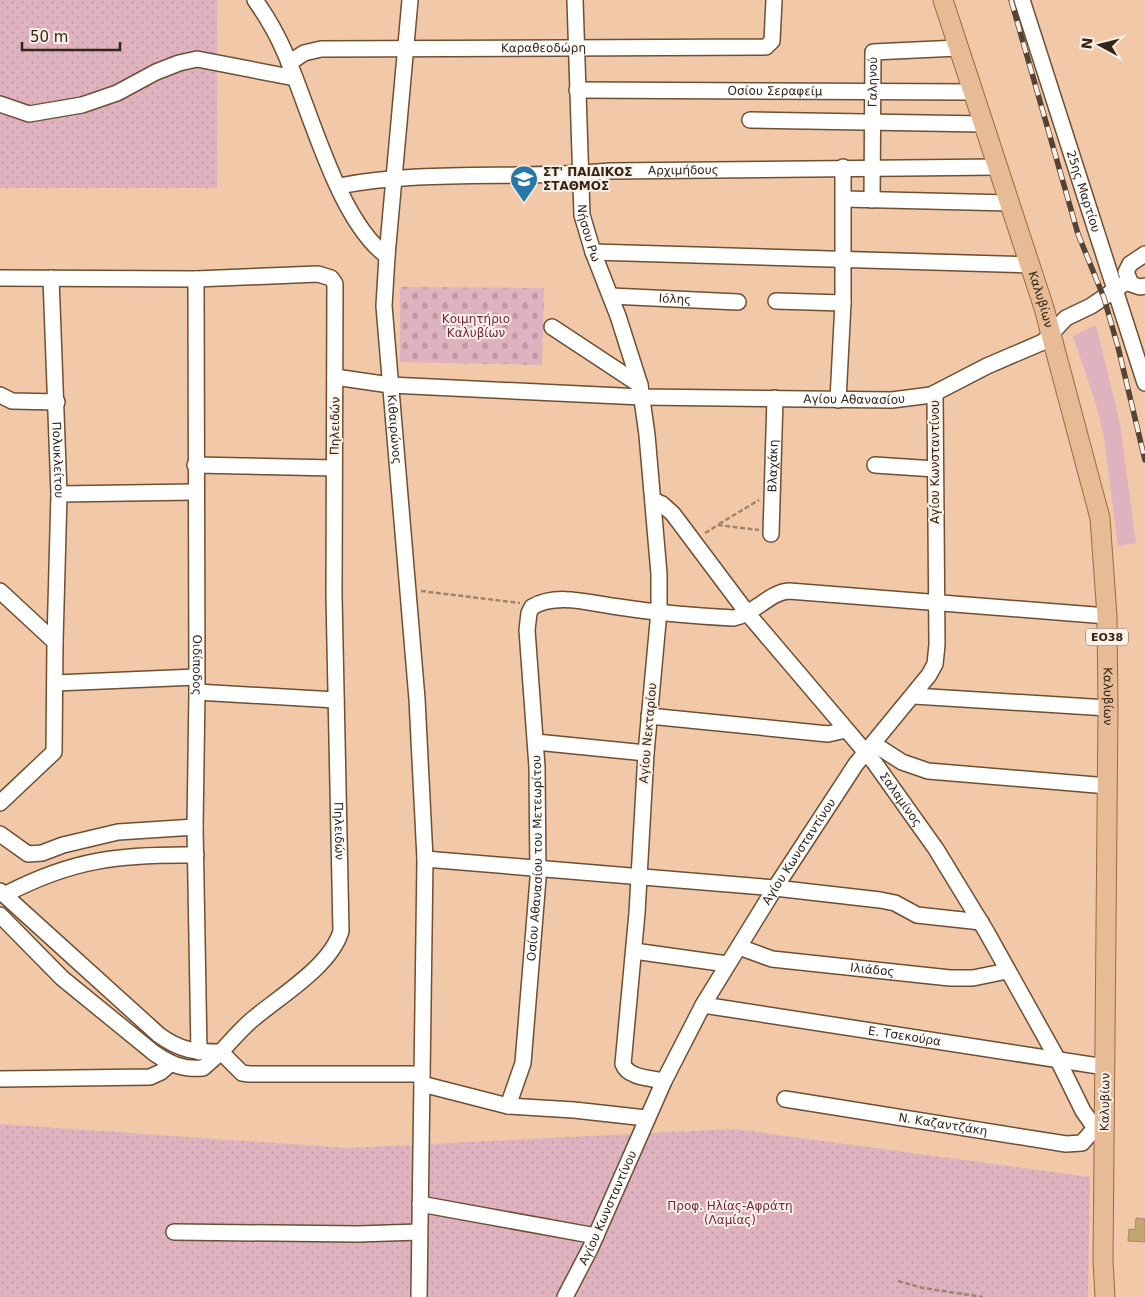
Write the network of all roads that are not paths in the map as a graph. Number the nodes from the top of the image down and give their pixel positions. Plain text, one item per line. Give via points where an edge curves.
1 (255, 0) edge
2 (410, 0) edge
3 (575, 0) edge
4 (774, 0) edge
5 (943, 0) edge
6 (1022, 0) edge
7 (958, 48) junction
8 (406, 49) junction
9 (576, 49) junction
10 (290, 63) junction
11 (295, 78) junction
12 (577, 90) junction
13 (873, 92) junction
14 (972, 92) junction
15 (0, 104) edge
16 (750, 120) dead end
17 (873, 122) junction
18 (983, 124) junction
19 (843, 167) junction
20 (874, 167) junction
21 (998, 167) junction
22 (580, 174) junction
23 (395, 177) junction
24 (338, 186) junction
25 (844, 199) junction
26 (872, 200) junction
27 (1010, 203) junction
28 (593, 252) junction
29 (1145, 254) edge
30 (386, 256) junction
31 (843, 260) junction
32 (1031, 265) junction
33 (0, 278) edge
34 (52, 278) junction
35 (196, 279) junction
36 (1122, 285) junction
37 (1145, 286) edge
38 (611, 296) junction
39 (776, 301) dead end
40 (738, 302) dead end
41 (843, 303) junction
42 (552, 327) dead end
43 (1052, 334) junction
44 (335, 377) junction
45 (1145, 383) edge
46 (390, 385) junction
47 (641, 391) junction
48 (935, 393) junction
49 (0, 395) edge
50 (775, 398) junction
51 (838, 400) junction
52 (57, 402) junction
53 (196, 465) junction
54 (876, 465) dead end
55 (334, 468) junction
56 (934, 469) junction
57 (195, 492) junction
58 (59, 494) junction
59 (653, 500) junction
60 (771, 532) road end
61 (0, 591) edge
62 (936, 602) junction
63 (659, 611) junction
64 (748, 614) junction
65 (1107, 616) junction
66 (55, 642) junction
67 (56, 682) junction
68 (197, 684) junction
69 (914, 696) junction
70 (336, 700) junction
71 (1108, 708) junction
72 (649, 716) junction
73 (846, 730) junction
74 (536, 742) junction
75 (870, 748) junction
76 (646, 753) junction
77 (1108, 786) junction
78 (0, 803) edge
79 (195, 827) junction
80 (0, 834) edge
81 (196, 855) junction
82 (425, 859) junction
83 (538, 870) junction
84 (639, 877) junction
85 (775, 888) junction
86 (3, 892) edge
87 (0, 915) edge
88 (981, 922) junction
89 (739, 947) junction
90 (634, 951) junction
91 (727, 964) junction
92 (1007, 970) junction
93 (703, 1005) junction
94 (199, 1052) junction
95 (221, 1052) junction
96 (1058, 1060) junction
97 (170, 1064) junction
98 (1105, 1067) junction
99 (0, 1079) edge
100 (422, 1079) junction
101 (664, 1081) junction
102 (785, 1099) dead end
103 (508, 1106) junction
104 (646, 1118) junction
105 (1099, 1128) junction
106 (420, 1204) junction
107 (174, 1232) dead end
108 (419, 1232) junction
109 (596, 1236) junction
110 (418, 1297) edge
111 (565, 1297) edge
112 (1105, 1297) edge

1 - 10 street via 275,30
2 - 8 street, Κιθαιρώνος
3 - 9 street, Νήσου Ρω
4 - 9 street, Καραθεοδώρη via 772,41 766,47
5 - 7 main road, Καλυβίων / ΕΟ38
6 - 36 street, 25ης Μαρτίου
7 - 13 street, Γαληνού via 875,50 872,54
7 - 14 main road, Καλυβίων / ΕΟ38
8 - 9 street, Καραθεοδώρη
8 - 10 street, Καραθεοδώρη via 311,50
8 - 23 street, Κιθαιρώνος
9 - 12 street, Νήσου Ρω
10 - 11 street
11 - 15 street via 197,59 156,72 118,93 82,105 29,114
11 - 24 street
12 - 13 street, Οσίου Σεραφείμ
12 - 22 street, Νήσου Ρω
13 - 14 street, Οσίου Σεραφείμ
13 - 17 street, Γαληνού
14 - 18 main road, Καλυβίων / ΕΟ38
16 - 17 street
17 - 18 street
17 - 20 street, Γαληνού
18 - 21 main road, Καλυβίων / ΕΟ38
19 - 20 street, Αρχιμήδους
19 - 22 street, Αρχιμήδους via 620,170
19 - 25 street
20 - 21 street, Αρχιμήδους
20 - 26 street, Γαληνού
21 - 27 main road, Καλυβίων / ΕΟ38
22 - 23 street, Αρχιμήδους
22 - 28 street, Νήσου Ρω via 582,215
23 - 24 street, Αρχιμήδους
23 - 30 street, Κιθαιρώνος
24 - 30 street via 361,230
25 - 26 street
25 - 31 street
26 - 27 street
27 - 32 main road, Καλυβίων / ΕΟ38
28 - 31 street
28 - 38 street, Νήσου Ρω
29 - 36 street via 1127,268
30 - 46 street, Κιθαιρώνος via 385,324
31 - 32 street
31 - 41 street
32 - 43 main road, Καλυβίων / ΕΟ38
33 - 34 street
34 - 35 street
34 - 52 street, Πολυκλείτου
35 - 44 street, Πηλειδών via 318,274 331,278 336,296
35 - 53 street, Οιδίποδος
36 - 37 street
36 - 43 street, Αγίου Αθανασίου via 1092,306 1066,318
36 - 45 street, 25ης Μαρτίου
38 - 40 street, Ιόλης
38 - 47 street, Νήσου Ρω
39 - 41 street
41 - 51 street
42 - 47 street
43 - 48 street, Αγίου Αθανασίου via 1040,344
43 - 65 main road, Καλυβίων / ΕΟ38 via 1098,506
44 - 46 street, Αγίου Αθανασίου
44 - 55 street, Πηλειδών
46 - 47 street, Αγίου Αθανασίου
46 - 82 street, Κιθαιρώνος via 417,699
47 - 50 street, Αγίου Αθανασίου
47 - 59 street, Αγίου Νεκταρίου
48 - 51 street, Αγίου Αθανασίου via 921,398
48 - 56 street, Αγίου Κωνσταντίνου
49 - 52 street via 12,401
50 - 51 street, Αγίου Αθανασίου
50 - 60 street, Βλαχάκη
52 - 58 street, Πολυκλείτου
53 - 55 street
53 - 57 street, Οιδίποδος
54 - 56 street
55 - 70 street, Πηλειδών
56 - 62 street, Αγίου Κωνσταντίνου
57 - 58 street
57 - 68 street, Οιδίποδος
58 - 66 street, Πολυκλείτου
59 - 63 street, Αγίου Νεκταρίου
59 - 64 street, Σαλαμίνος via 668,508
61 - 66 street
62 - 64 street via 786,591
62 - 65 street
62 - 69 street, Αγίου Κωνσταντίνου via 935,664
63 - 64 street via 734,618
63 - 72 street, Αγίου Νεκταρίου
63 - 74 street, Οσίου Αθανασίου του Μετεωρίτου via 574,600 546,602 532,607 526,630
64 - 73 street, Σαλαμίνος
65 - 71 main road, Καλυβίων / ΕΟ38
66 - 67 street
67 - 68 street
67 - 78 street via 54,752
68 - 70 street
68 - 79 street, Οιδίποδος
69 - 71 street
69 - 75 street, Αγίου Κωνσταντίνου
70 - 95 street, Πηλειδών via 341,926 338,941 320,964 251,1021
71 - 77 main road, Καλυβίων / ΕΟ38
72 - 73 street via 828,734
72 - 76 street, Αγίου Νεκταρίου
73 - 75 street, Σαλαμίνος
74 - 76 street
74 - 83 street, Οσίου Αθανασίου του Μετεωρίτου
75 - 77 street via 928,771
75 - 85 street, Αγίου Κωνσταντίνου via 856,764
75 - 88 street, Σαλαμίνος
76 - 84 street, Αγίου Νεκταρίου
77 - 98 main road, Καλυβίων / ΕΟ38
79 - 80 street via 118,832 28,854
79 - 81 street, Οιδίποδος
81 - 86 street via 107,858 37,878
81 - 94 street, Οιδίποδος
82 - 83 street
82 - 100 street, Κιθαιρώνος
83 - 84 street
83 - 103 street, Οσίου Αθανασίου του Μετεωρίτου via 523,1063
84 - 85 street
84 - 90 street, Αγίου Νεκταρίου
85 - 88 street via 880,900 895,903 917,915
85 - 89 street, Αγίου Κωνσταντίνου
86 - 94 street via 159,1035 178,1048
87 - 97 street via 62,978
88 - 92 street, Σαλαμίνος
89 - 91 street, Αγίου Κωνσταντίνου
89 - 92 street, Ιλιάδος via 772,959 950,978 973,978
90 - 91 street
90 - 101 street, Αγίου Νεκταρίου via 623,1064 635,1075
91 - 93 street, Αγίου Κωνσταντίνου
92 - 96 street, Σαλαμίνος
93 - 96 street, Ε. Τσεκούρα
93 - 101 street, Αγίου Κωνσταντίνου
94 - 95 street
95 - 97 street, Πηλειδών via 203,1068
95 - 100 street via 242,1073 249,1074
96 - 98 street, Ε. Τσεκούρα
96 - 105 street, Σαλαμίνος via 1083,1111
97 - 99 street via 150,1077
98 - 105 main road, Καλυβίων / ΕΟ38
100 - 103 street
100 - 106 street, Κιθαιρώνος
101 - 104 street, Αγίου Κωνσταντίνου
102 - 105 street, Ν. Καζαντζάκη via 1071,1144 1082,1143
103 - 104 street
104 - 109 street, Αγίου Κωνσταντίνου
105 - 112 main road, Καλυβίων / ΕΟ38
106 - 108 street, Κιθαιρώνος
106 - 109 street
107 - 108 street
108 - 110 street, Κιθαιρώνος
109 - 111 street, Αγίου Κωνσταντίνου

